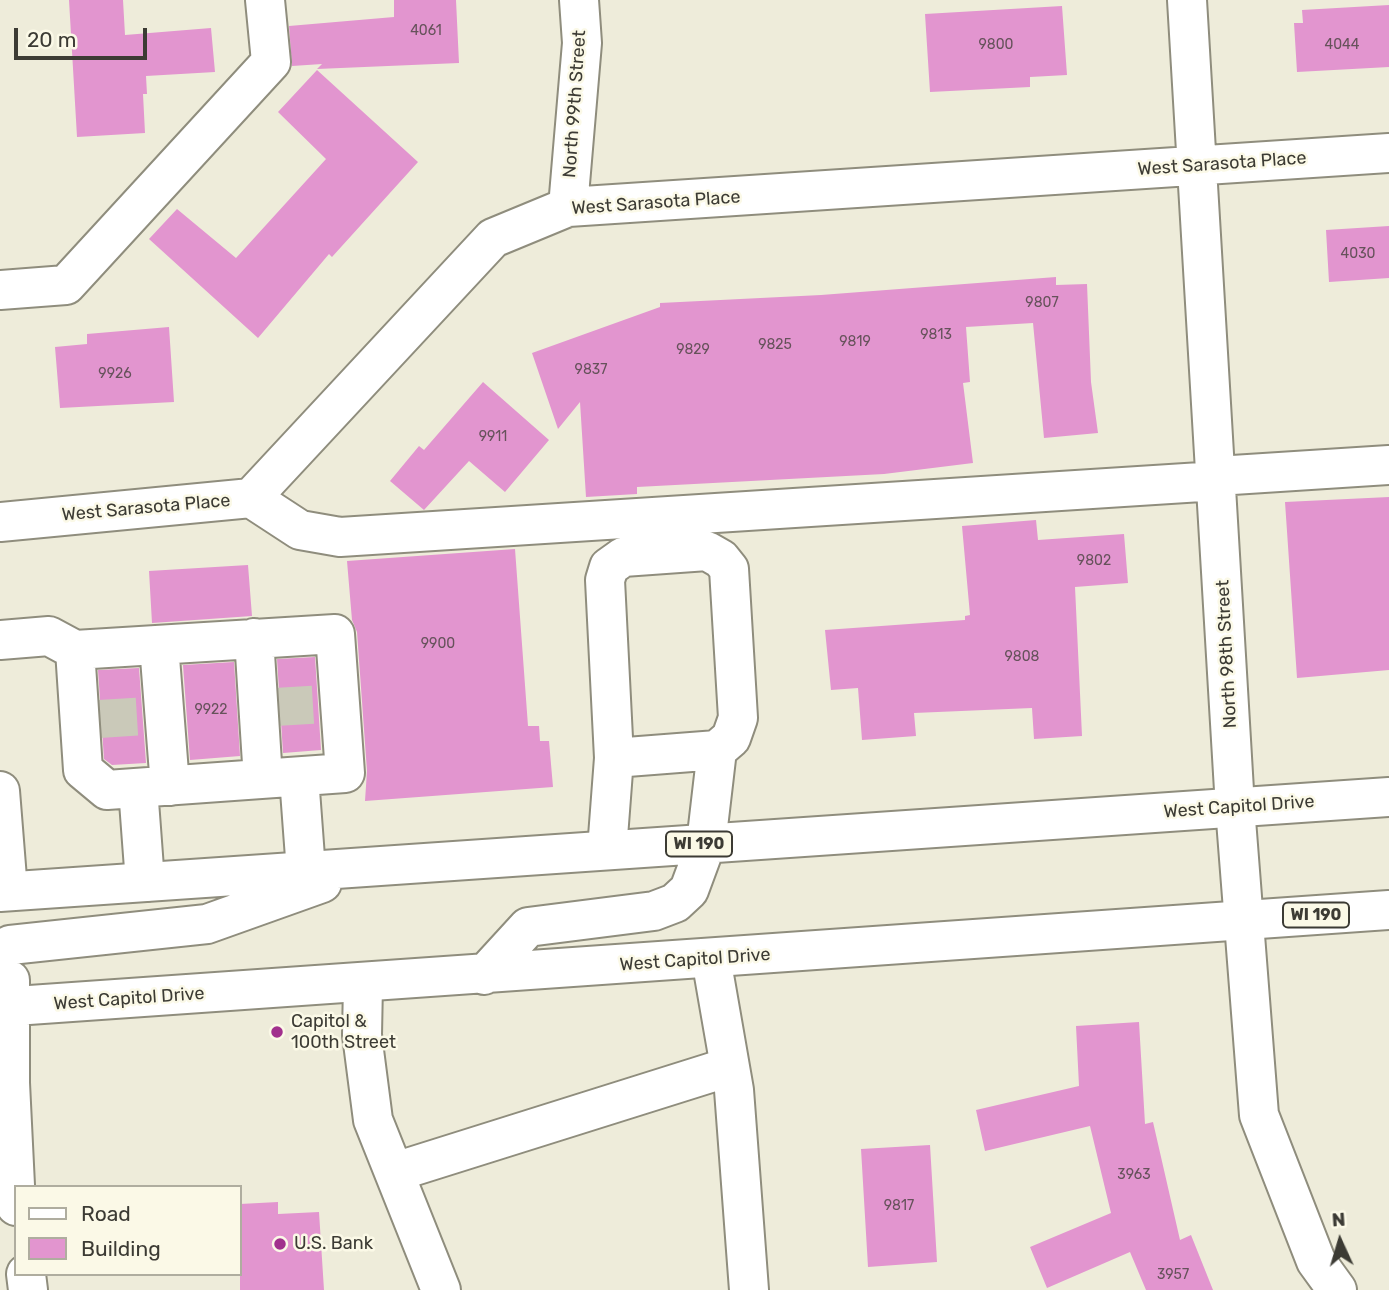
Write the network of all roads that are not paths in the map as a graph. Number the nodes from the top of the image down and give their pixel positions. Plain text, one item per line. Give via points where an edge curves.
1 (265, 0) edge
2 (579, 0) edge
3 (1187, 0) edge
4 (1389, 153) edge
5 (1198, 166) junction
6 (568, 207) junction
7 (0, 290) edge
8 (1389, 465) edge
9 (1217, 479) junction
10 (251, 498) junction
11 (0, 522) edge
12 (254, 638) junction
13 (0, 640) edge
14 (159, 645) junction
15 (75, 650) junction
16 (717, 750) junction
17 (614, 758) junction
18 (281, 778) junction
19 (154, 787) junction
20 (0, 791) edge
21 (1389, 797) edge
22 (1235, 807) junction
23 (706, 844) junction
24 (607, 850) junction
25 (370, 866) junction
26 (306, 871) junction
27 (145, 882) junction
28 (3, 893) edge
29 (1389, 909) edge
30 (1243, 920) junction
31 (5, 949) edge
32 (711, 958) junction
33 (484, 975) junction
34 (363, 984) junction
35 (5, 1007) edge
36 (729, 1067) junction
37 (395, 1172) junction
38 (15, 1185) edge
39 (442, 1290) edge
40 (749, 1290) edge
41 (1337, 1290) edge

1 - 7 main road via 271,62 66,285
2 - 6 main road, North 99th Street via 582,43
3 - 5 main road, North 98th Street
4 - 5 main road, West Sarasota Place
5 - 6 main road, West Sarasota Place
5 - 9 main road, North 98th Street
6 - 10 main road, West Sarasota Place via 493,238
8 - 9 main road
9 - 10 main road via 340,537 300,530
9 - 22 main road, North 98th Street
10 - 11 main road, West Sarasota Place
12 - 14 main road
12 - 18 main road
12 - 18 main road via 335,634 332,703 345,774
13 - 15 main road via 49,636
14 - 15 main road
14 - 19 main road
15 - 19 main road via 89,720 83,770 107,790
16 - 17 main road
16 - 17 main road via 731,738 738,718 729,569 707,551 623,557 609,567 605,580
16 - 23 main road
17 - 24 main road
18 - 19 main road
18 - 26 main road
19 - 27 main road
20 - 28 main road
21 - 22 main road, West Capitol Drive / WI 190
22 - 23 main road, West Capitol Drive / WI 190
22 - 30 main road, North 98th Street
23 - 24 main road, West Capitol Drive / WI 190
23 - 33 main road via 689,890 675,903 654,911 528,927
24 - 25 main road, West Capitol Drive / WI 190
25 - 26 main road, West Capitol Drive / WI 190
25 - 31 main road via 207,923
26 - 27 main road, West Capitol Drive / WI 190
27 - 28 main road, West Capitol Drive / WI 190
28 - 31 main road
29 - 30 main road, West Capitol Drive / WI 190
30 - 32 main road, West Capitol Drive / WI 190
30 - 41 main road, North 98th Street via 1259,1115 1316,1261
31 - 35 main road
32 - 33 main road, West Capitol Drive / WI 190
32 - 36 main road
33 - 34 main road, West Capitol Drive / WI 190
34 - 35 main road, West Capitol Drive / WI 190
34 - 37 main road via 362,1035 373,1120
35 - 38 main road
36 - 37 main road
36 - 40 main road
37 - 39 main road

